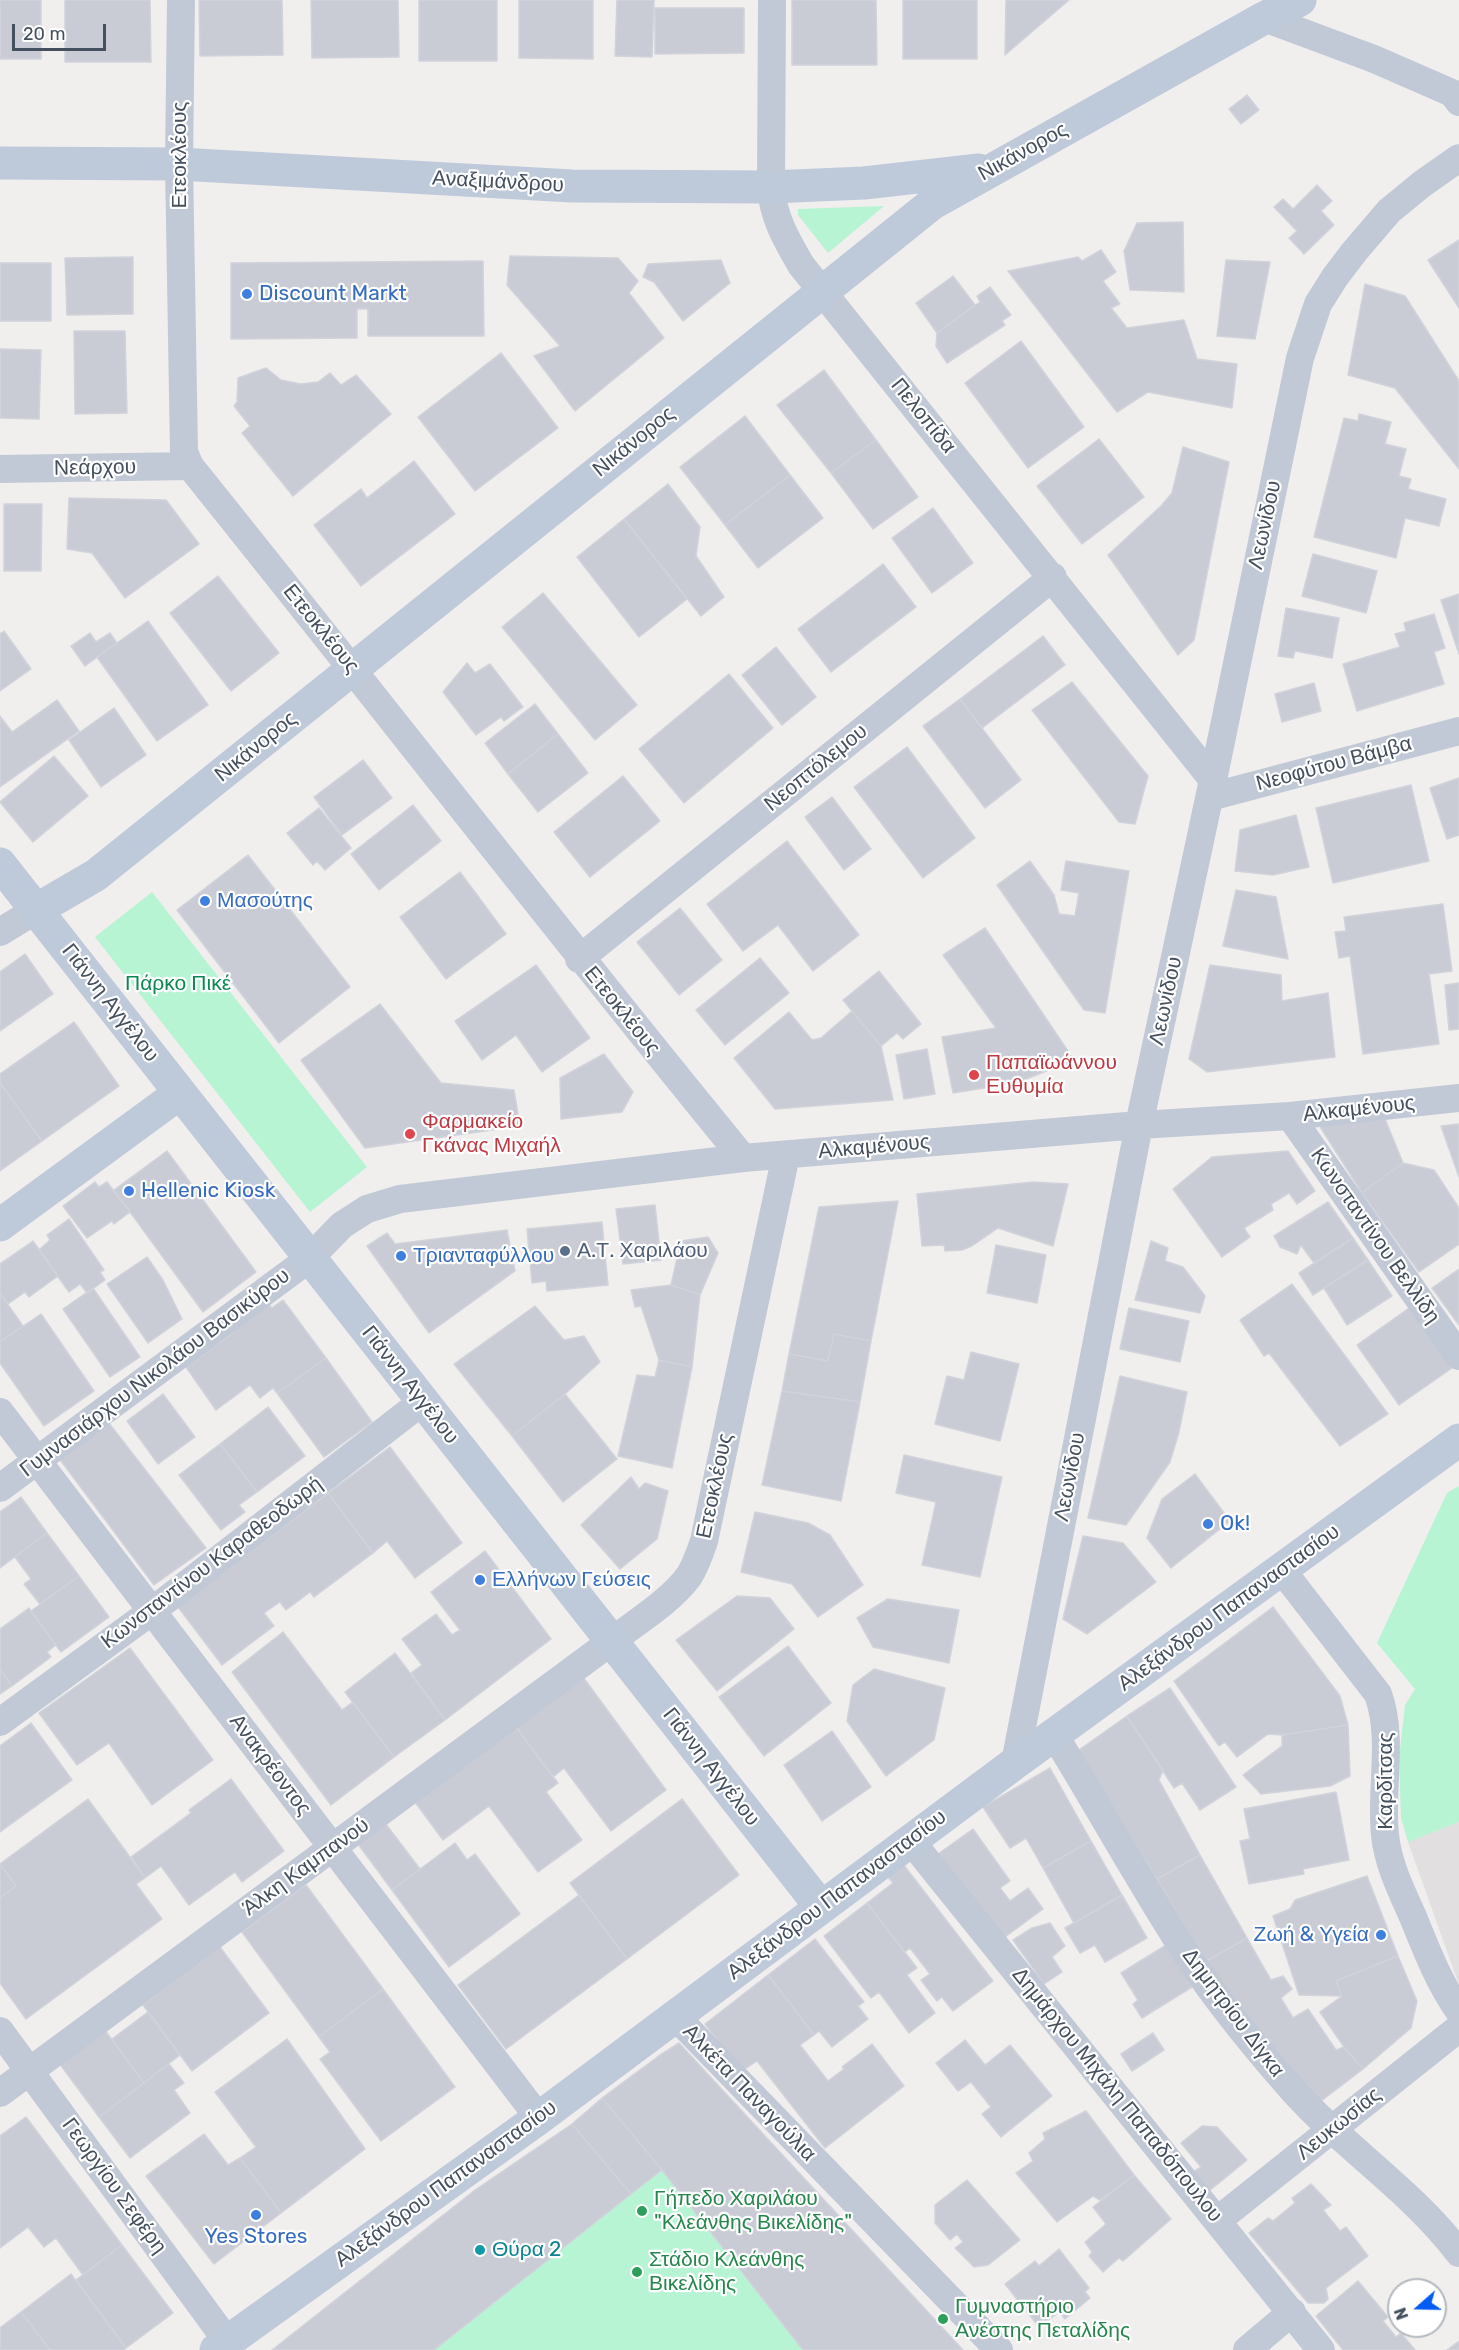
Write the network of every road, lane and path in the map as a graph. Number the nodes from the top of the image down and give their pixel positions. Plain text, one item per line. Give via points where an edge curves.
1 (181, 0) edge
2 (772, 0) edge
3 (1300, 0) edge
4 (1264, 18) junction
5 (1459, 102) edge
6 (1459, 158) edge
7 (0, 163) edge
8 (179, 164) junction
9 (996, 168) junction
10 (771, 187) junction
11 (822, 291) junction
12 (190, 466) junction
13 (0, 470) edge
14 (1053, 577) junction
15 (353, 669) junction
16 (1459, 731) edge
17 (1211, 788) junction
18 (0, 864) edge
19 (36, 910) junction
20 (0, 932) edge
21 (579, 958) junction
22 (180, 1093) junction
23 (1459, 1098) edge
24 (1290, 1116) junction
25 (1139, 1125) junction
26 (786, 1155) junction
27 (743, 1158) junction
28 (3, 1217) edge
29 (310, 1258) junction
30 (1459, 1356) edge
31 (423, 1401) junction
32 (0, 1412) edge
33 (1459, 1440) edge
34 (37, 1460) junction
35 (0, 1488) edge
36 (1281, 1569) junction
37 (152, 1611) junction
38 (612, 1641) junction
39 (0, 1722) edge
40 (1055, 1736) junction
41 (1015, 1763) junction
42 (911, 1841) junction
43 (333, 1847) junction
44 (821, 1906) junction
45 (1459, 2011) edge
46 (675, 2016) junction
47 (1459, 2028) edge
48 (0, 2031) edge
49 (30, 2071) junction
50 (0, 2093) edge
51 (540, 2118) junction
52 (1333, 2129) junction
53 (1218, 2220) junction
54 (1459, 2253) edge
55 (1292, 2312) junction
56 (221, 2345) edge
57 (999, 2350) edge
58 (1247, 2350) edge
59 (1321, 2350) edge

1 - 8 street, Ετεοκλέους
2 - 10 street, Πελοπίδα
3 - 4 street, Νικάνορος
4 - 5 street via 1374,59 1452,93
4 - 9 street, Νικάνορος
6 - 17 street, Λεωνίδου via 1389,211 1318,304 1300,358
7 - 8 street, Αναξιμάνδρου
8 - 10 street, Αναξιμάνδρου via 572,186
8 - 12 street, Ετεοκλέους via 184,452
9 - 10 street, Αναξιμάνδρου via 864,183
9 - 11 street, Νικάνορος via 933,203
10 - 11 street, Πελοπίδα via 772,204 782,232
11 - 14 street, Πελοπίδα
11 - 15 street, Νικάνορος
12 - 13 street, Νεάρχου
12 - 15 street, Ετεοκλέους
14 - 17 street, Πελοπίδα
14 - 21 street, Νεοπτόλεμου
15 - 19 street, Νικάνορος via 96,875
15 - 21 street, Ετεοκλέους
16 - 17 street, Νεοφύτου Βάμβα
17 - 25 street, Λεωνίδου
18 - 19 street, Γιάννη Αγγέλου
19 - 20 street, Νικάνορος
19 - 22 street, Γιάννη Αγγέλου
21 - 27 street, Ετεοκλέους
22 - 28 street
22 - 29 street, Γιάννη Αγγέλου
23 - 24 street, Αλκαμένους
24 - 25 street, Αλκαμένους
24 - 30 street, Κωνσταντίνου Βελλίδη
25 - 26 street, Αλκαμένους
25 - 41 street, Λεωνίδου
26 - 27 street, Αλκαμένους
26 - 38 street, Ετεοκλέους via 698,1560 674,1592
27 - 29 street, Αλκαμένους via 400,1199 367,1209 342,1225
29 - 31 street, Γιάννη Αγγέλου
29 - 34 street, Γυμνασιάρχου Νικολάου Βασικύρου
31 - 37 street, Κωνσταντίνου Καραθεοδωρή
31 - 38 street, Γιάννη Αγγέλου
32 - 34 street, Ανακρέοντος
33 - 36 street, Αλεξάνδρου Παπαναστασίου
34 - 35 street, Γυμνασιάρχου Νικολάου Βασικύρου
34 - 37 street, Ανακρέοντος
36 - 40 street, Αλεξάνδρου Παπαναστασίου
36 - 45 street, Καρδίτσας via 1378,1694 1384,1710 1385,1835 1389,1862 1439,1976
37 - 39 street, Κωνσταντίνου Καραθεοδωρή
37 - 43 street, Ανακρέοντος
38 - 43 street, Άλκη Καμπανού
38 - 44 street, Γιάννη Αγγέλου
40 - 41 street, Αλεξάνδρου Παπαναστασίου
40 - 52 street, Δημητρίου Δίγκα via 1190,1959 1285,2082
41 - 42 street, Αλεξάνδρου Παπαναστασίου
42 - 44 street, Αλεξάνδρου Παπαναστασίου
42 - 53 street, Δημάρχου Μιχάλη Παπαδόπουλου
43 - 49 street, Άλκη Καμπανού
43 - 51 street, Ανακρέοντος
44 - 46 street, Αλεξάνδρου Παπαναστασίου
46 - 51 street, Αλεξάνδρου Παπαναστασίου
46 - 57 street, Αλκέτα Παναγούλια
47 - 52 street, Λευκωσίας
48 - 49 street, Γεωργίου Σεφέρη
49 - 50 street, Άλκη Καμπανού
49 - 56 street, Γεωργίου Σεφέρη
51 - 56 street, Αλεξάνδρου Παπαναστασίου
52 - 53 street, Λευκωσίας
52 - 54 street, Δημητρίου Δίγκα via 1424,2211
53 - 55 street, Δημάρχου Μιχάλη Παπαδόπουλου
55 - 58 street
55 - 59 street, Δημάρχου Μιχάλη Παπαδόπουλου

